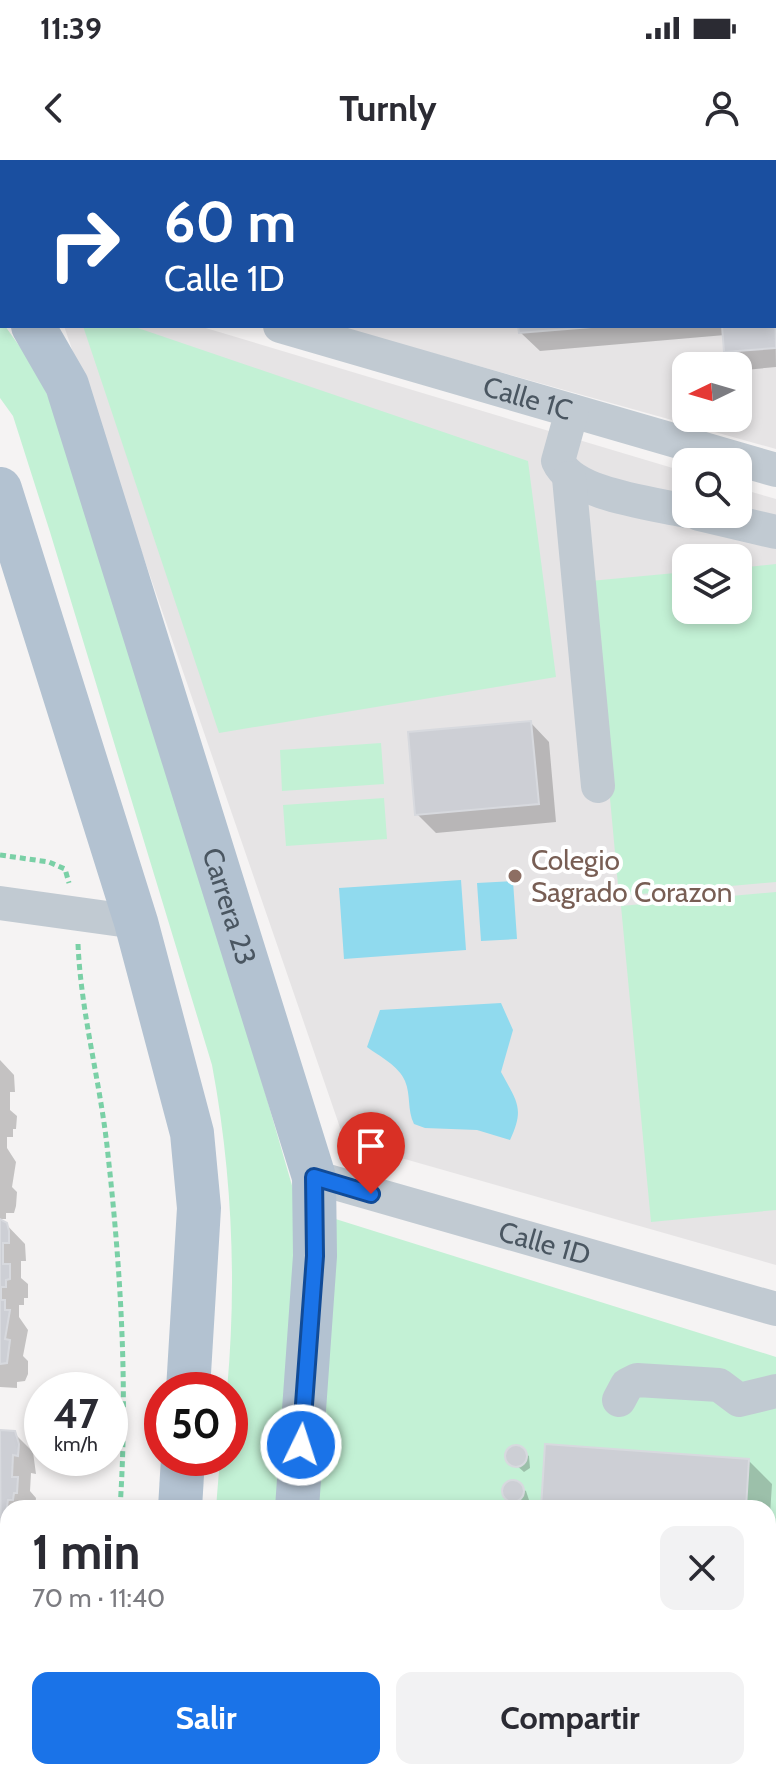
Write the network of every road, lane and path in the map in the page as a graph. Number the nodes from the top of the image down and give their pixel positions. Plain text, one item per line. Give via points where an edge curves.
1 (34, 328) edge
2 (287, 328) edge
3 (572, 411) junction
4 (776, 470) edge
5 (569, 478) junction
6 (0, 489) edge
7 (672, 508) edge
8 (752, 526) edge
9 (776, 532) edge
10 (598, 786) dead end
11 (0, 855) edge
12 (0, 903) edge
13 (76, 914) junction
14 (136, 922) junction
15 (314, 1177) junction
16 (776, 1309) edge
17 (189, 1372) edge
18 (776, 1391) edge
19 (619, 1400) dead end
20 (182, 1476) edge
21 (121, 1500) edge
22 (180, 1500) edge
23 (298, 1500) edge

1 - 15 main road, Carrera 23 via 67,385
2 - 3 street, Calle 1C
3 - 4 street, Calle 1C
3 - 5 street via 558,461
5 - 7 street
5 - 10 street
6 - 14 main road
8 - 9 street
11 - 13 path via 65,869
12 - 13 street
13 - 14 street
13 - 21 path via 79,973 108,1154 121,1331
14 - 17 main road via 192,1133 199,1208
15 - 16 street, Calle 1D
15 - 23 main road, Carrera 23 via 315,1256
18 - 19 street via 739,1400 719,1385 637,1380 627,1385
20 - 22 main road

